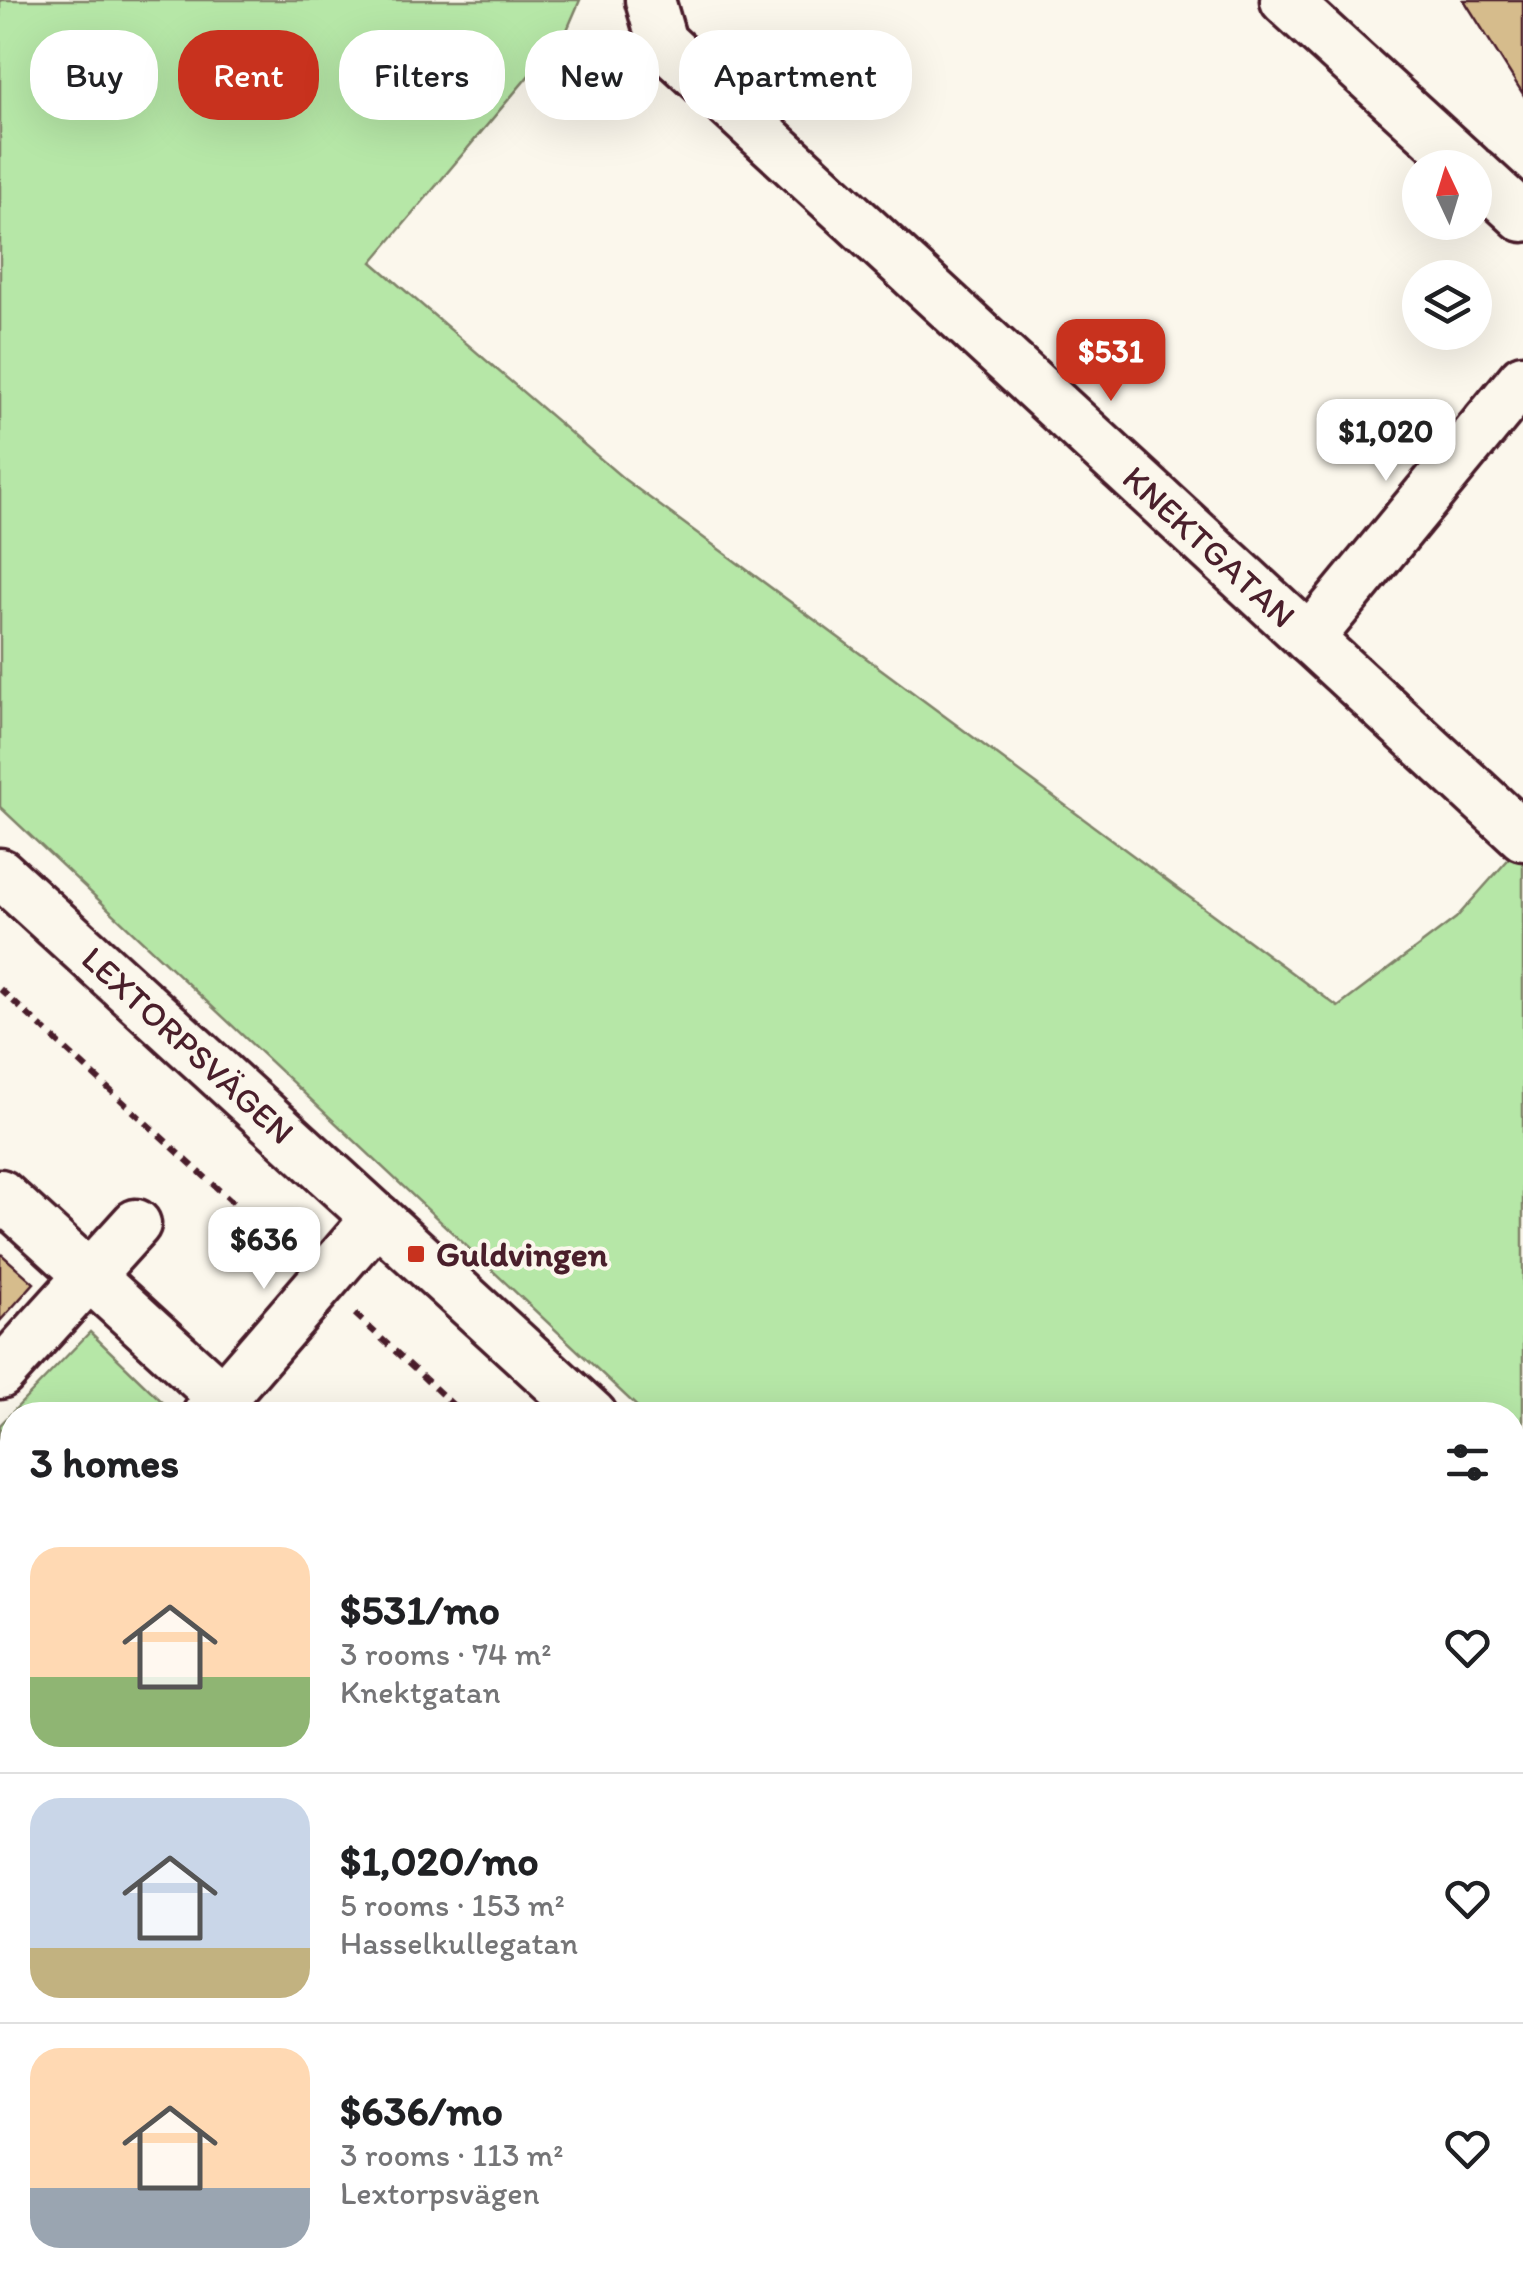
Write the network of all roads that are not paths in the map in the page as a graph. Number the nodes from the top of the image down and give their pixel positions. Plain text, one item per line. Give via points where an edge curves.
1 (650, 0) edge
2 (1285, 0) edge
3 (1449, 150) edge
4 (1492, 189) edge
5 (1523, 217) edge
6 (1523, 379) edge
7 (1309, 639) junction
8 (1523, 836) edge
9 (0, 873) edge
10 (0, 1194) edge
11 (377, 1218) junction
12 (136, 1224) dead end
13 (90, 1276) junction
14 (0, 1374) edge
15 (211, 1402) edge
16 (219, 1402) edge
17 (578, 1402) edge

1 - 7 street, KNEKTGATAN via 662,42
2 - 3 street
4 - 5 street
6 - 7 street
7 - 8 street, KNEKTGATAN
9 - 11 street, LEXTORPSVÄGEN
10 - 13 street
11 - 16 street
11 - 17 street, LEXTORPSVÄGEN
12 - 13 street
13 - 14 street
13 - 15 street

